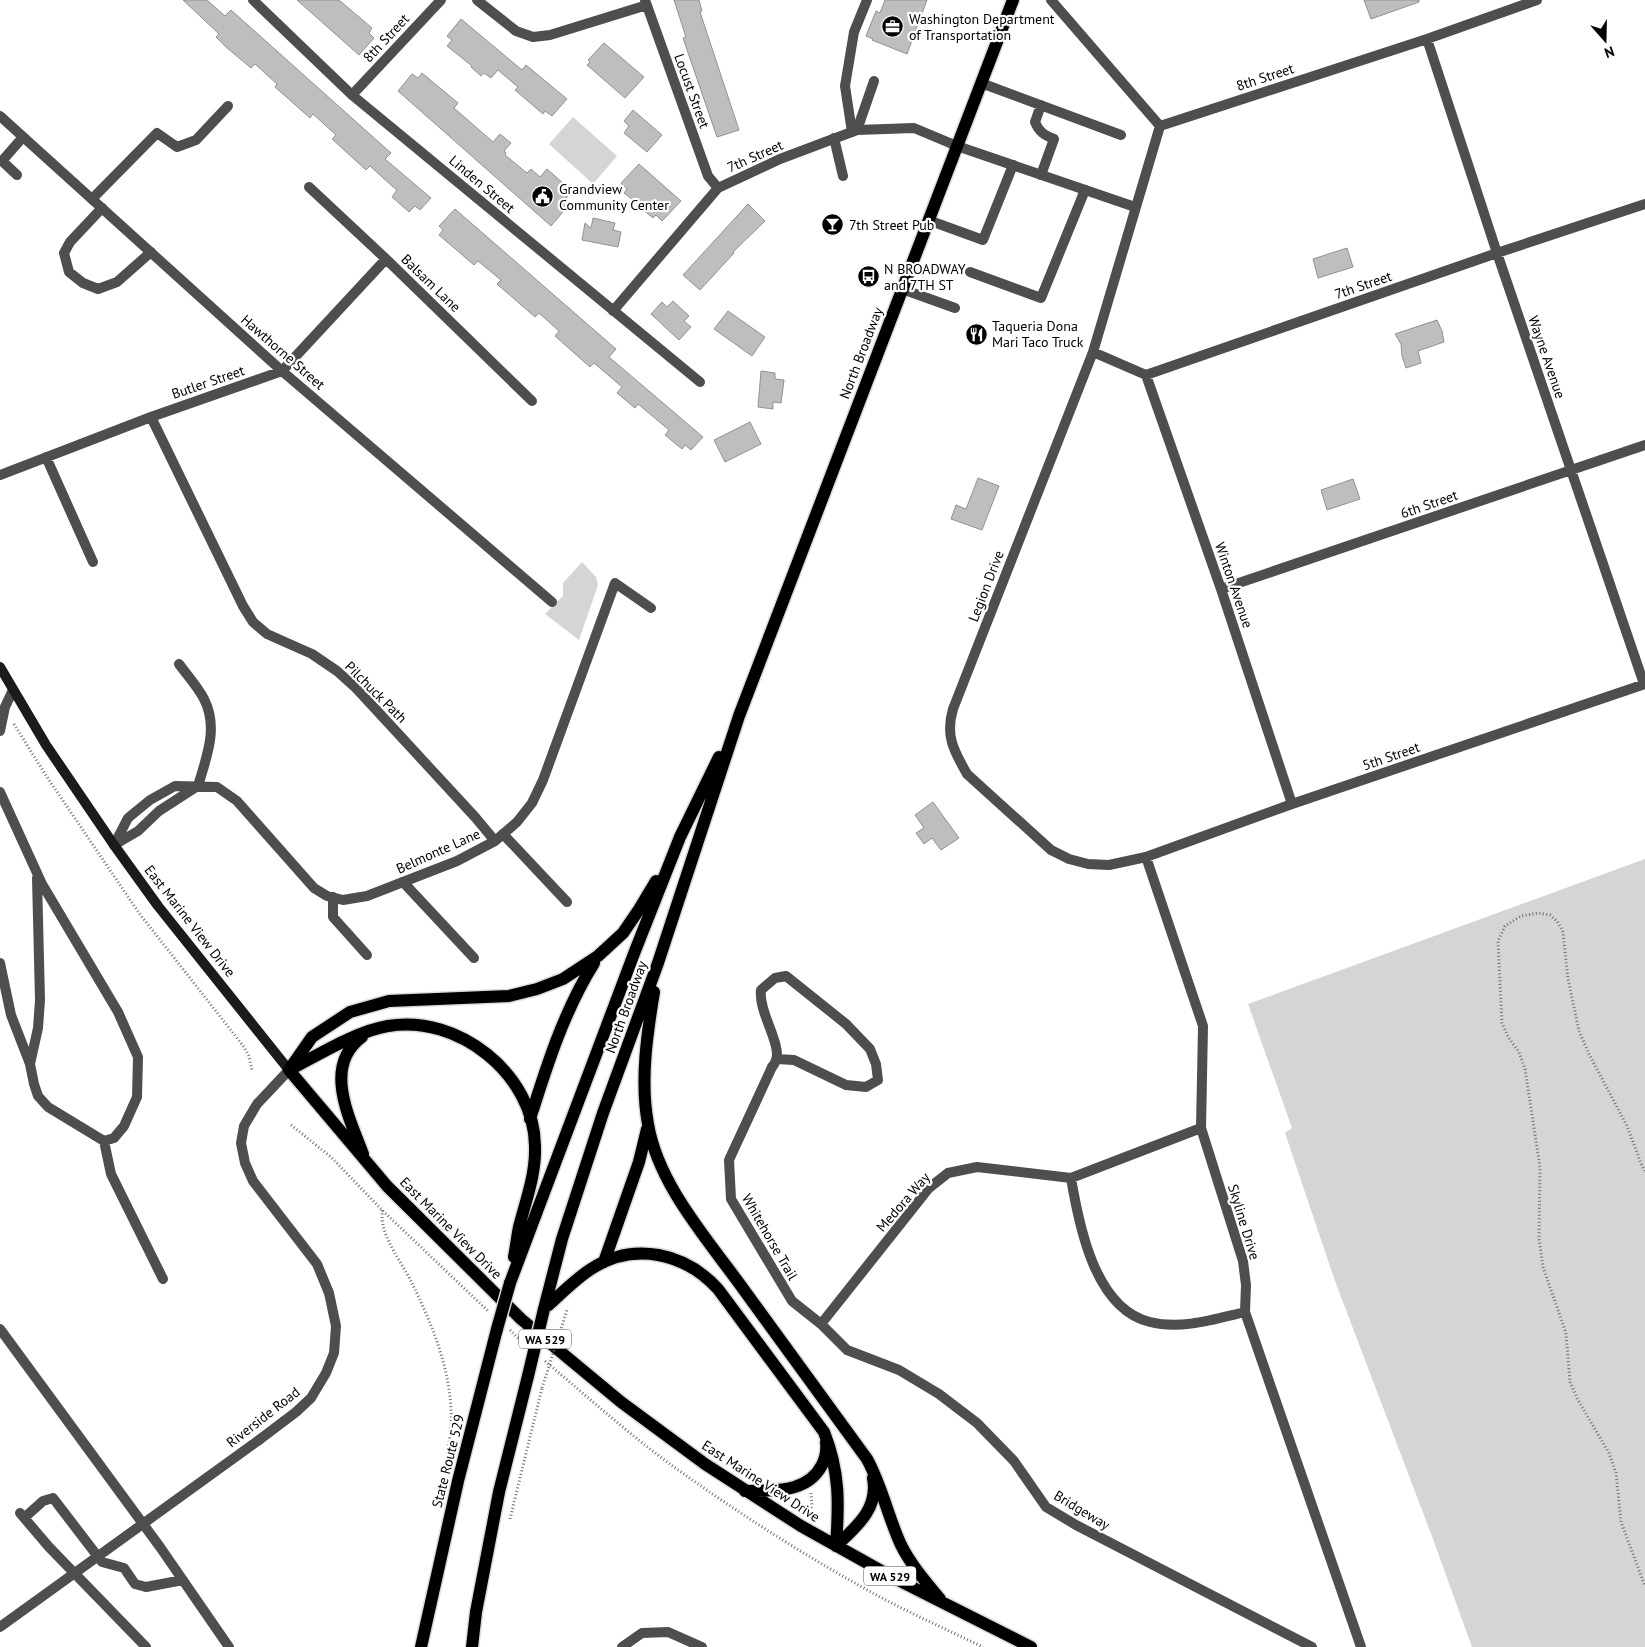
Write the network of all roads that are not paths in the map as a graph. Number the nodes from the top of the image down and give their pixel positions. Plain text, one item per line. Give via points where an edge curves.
1 (253, 0) edge
2 (441, 0) edge
3 (477, 0) edge
4 (867, 0) edge
5 (1013, 0) edge
6 (1051, 0) edge
7 (1537, 0) edge
8 (646, 2) edge
9 (1427, 39) junction
10 (874, 81) dead end
11 (981, 83) junction
12 (352, 95) junction
13 (1042, 105) junction
14 (228, 106) dead end
15 (0, 116) edge
16 (1160, 126) junction
17 (855, 131) junction
18 (1122, 135) dead end
19 (24, 137) junction
20 (834, 138) junction
21 (957, 146) junction
22 (1, 160) edge
23 (1013, 165) junction
24 (1041, 174) junction
25 (17, 175) dead end
26 (843, 176) dead end
27 (309, 187) dead end
28 (718, 188) junction
29 (1085, 190) junction
30 (92, 199) junction
31 (1645, 204) edge
32 (1135, 207) junction
33 (102, 208) junction
34 (928, 220) junction
35 (151, 252) junction
36 (1497, 253) junction
37 (386, 259) junction
38 (970, 272) dead end
39 (902, 289) junction
40 (955, 308) dead end
41 (613, 310) junction
42 (1093, 352) junction
43 (282, 371) junction
44 (1146, 375) junction
45 (700, 382) dead end
46 (532, 401) dead end
47 (151, 417) junction
48 (1645, 446) edge
49 (46, 457) junction
50 (1571, 470) junction
51 (0, 475) edge
52 (93, 562) dead end
53 (1221, 589) junction
54 (552, 602) dead end
55 (651, 608) dead end
56 (179, 664) dead end
57 (0, 667) edge
58 (1645, 684) edge
59 (13, 690) junction
60 (739, 716) junction
61 (0, 731) edge
62 (198, 786) junction
63 (0, 792) edge
64 (1292, 804) junction
65 (499, 837) junction
66 (680, 837) junction
67 (114, 845) junction
68 (1146, 857) junction
69 (37, 875) junction
70 (403, 882) junction
71 (333, 897) junction
72 (567, 902) dead end
73 (367, 956) dead end
74 (598, 956) junction
75 (474, 958) dead end
76 (0, 963) edge
77 (658, 963) junction
78 (372, 1030) junction
79 (775, 1063) junction
80 (30, 1064) junction
81 (289, 1070) junction
82 (530, 1119) junction
83 (648, 1123) junction
84 (1201, 1128) junction
85 (104, 1142) junction
86 (367, 1163) junction
87 (1072, 1178) junction
88 (604, 1262) junction
89 (163, 1279) dead end
90 (510, 1283) junction
91 (544, 1309) junction
92 (1245, 1312) junction
93 (821, 1324) junction
94 (0, 1329) edge
95 (824, 1432) junction
96 (867, 1458) junction
97 (745, 1491) junction
98 (836, 1546) junction
99 (183, 1580) junction
100 (945, 1604) junction
101 (0, 1628) edge
102 (146, 1647) edge
103 (229, 1647) edge
104 (421, 1647) edge
105 (472, 1647) edge
106 (622, 1647) edge
107 (702, 1647) edge
108 (1031, 1647) edge
109 (1312, 1647) edge
110 (1361, 1647) edge

1 - 12 street, Linden Street
2 - 12 street, 8th Street
3 - 8 street via 516,30 533,37 550,35
4 - 17 street via 854,32 844,86
5 - 11 main road, North Broadway
6 - 16 street
7 - 9 street, 8th Street
8 - 28 street, Locust Street via 708,176
9 - 16 street, 8th Street
9 - 36 street, Wayne Avenue
10 - 17 street
11 - 13 street
11 - 21 main road, North Broadway
12 - 41 street, Linden Street
13 - 18 street
13 - 24 street via 1035,122 1043,135 1054,139
14 - 30 street via 196,140 177,147 157,133
15 - 19 street, Hawthorne Street
16 - 32 street, Legion Drive
17 - 20 street, 7th Street
17 - 21 street, 7th Street via 914,128
19 - 22 street
19 - 30 street, Hawthorne Street
20 - 26 street
20 - 28 street, 7th Street
21 - 23 street
21 - 34 main road, North Broadway
22 - 25 street
23 - 24 street
23 - 34 street via 983,240
24 - 29 street
27 - 37 street, Balsam Lane
28 - 41 street, 7th Street
29 - 32 street
29 - 38 street via 1041,298
30 - 33 street, Hawthorne Street
31 - 36 street, 7th Street
32 - 42 street, Legion Drive
33 - 35 street, Hawthorne Street
33 - 35 street via 70,242 64,253 69,272 98,289 117,282
34 - 39 main road, North Broadway
35 - 43 street, Hawthorne Street
36 - 44 street, 7th Street
36 - 50 street, Wayne Avenue
37 - 43 street, Butler Street
37 - 46 street, Balsam Lane
39 - 40 street
39 - 60 main road, North Broadway
41 - 45 street, Linden Street
42 - 44 street
42 - 68 street, Legion Drive via 949,724 951,740 967,774 1051,850 1088,864 1109,865
43 - 47 street, Butler Street
43 - 54 street, Hawthorne Street
44 - 53 street, Winton Avenue
47 - 49 street, Butler Street
47 - 65 street, Pilchuck Path via 242,606 253,622 267,634 312,654 337,671 475,817
48 - 50 street, 6th Street
49 - 51 street, Butler Street
49 - 52 street
50 - 53 street, 6th Street
50 - 58 street, Wayne Avenue
53 - 64 street, Winton Avenue
55 - 65 street, Belmonte Lane via 615,583 543,780 532,803
56 - 62 street via 204,699 210,716 211,740
57 - 59 main road, East Marine View Drive
58 - 64 street, 5th Street
59 - 61 street
59 - 67 main road, East Marine View Drive
60 - 66 main road, North Broadway
60 - 77 main road, North Broadway
62 - 67 street
62 - 67 street, Belmonte Lane via 174,786 150,800 128,818
62 - 71 street, Belmonte Lane via 217,787 237,801 314,888
63 - 69 street
64 - 68 street, 5th Street
65 - 70 street, Belmonte Lane via 457,861
65 - 72 street, Pilchuck Path
66 - 74 main road via 638,912 623,933
66 - 90 main road, North Broadway
67 - 81 main road, East Marine View Drive via 158,906
68 - 84 street, Skyline Drive via 1203,1026
69 - 80 street via 40,1000
69 - 85 street via 118,1012 138,1057 137,1097 124,1126 114,1138
70 - 71 street, Belmonte Lane via 367,896 344,900
70 - 75 street
71 - 73 street via 333,917
74 - 81 main road via 563,979 509,996 389,1002 350,1012 312,1036
74 - 82 main road via 562,1023
76 - 80 street via 12,1015
77 - 83 main road via 646,1062
77 - 91 main road, North Broadway via 562,1239
78 - 81 main road
78 - 82 main road, WA 529 via 422,1025 454,1034 475,1045 495,1060 511,1079
78 - 86 main road, WA 529 via 356,1041 347,1054 341,1080 344,1100
79 - 79 street via 775,1045 759,1000 760,990 775,978 786,976 846,1024 870,1049 878,1080 866,1088 846,1085 794,1060
79 - 93 street, Whitehorse Trail via 729,1160 731,1199 792,1301
80 - 85 street via 38,1096 48,1107
81 - 86 main road, East Marine View Drive / WA 529
81 - 101 street, Riverside Road, bridge via 257,1104 244,1126 241,1142 253,1182 317,1264 330,1293 336,1326 334,1353 326,1373 311,1398 296,1412
82 - 90 main road, WA 529 via 535,1144 533,1175 518,1229
83 - 88 main road via 639,1162
83 - 96 main road via 657,1156 679,1198
84 - 87 street, Medora Way
84 - 92 street, Skyline Drive via 1244,1261
85 - 89 street via 111,1174
86 - 97 main road, East Marine View Drive / WA 529 via 521,1319 621,1402
87 - 92 street via 1078,1219 1101,1283 1119,1305 1136,1318 1151,1323 1197,1323
87 - 93 street, Medora Way via 977,1166 948,1173 929,1188
88 - 91 main road, WA 529 via 578,1279
88 - 95 main road, WA 529 via 625,1255 653,1254 675,1259 699,1271 718,1290
90 - 104 main road, State Route 529 / WA 529, bridge via 458,1481
91 - 105 main road, WA 529, bridge via 499,1492
92 - 110 street, Skyline Drive
93 - 109 street, Bridgeway via 847,1350 899,1370 939,1394 977,1423 1014,1461 1046,1507
94 - 99 street
95 - 97 main road via 827,1449 824,1459 809,1480 787,1490
95 - 98 main road, WA 529 via 838,1481
96 - 98 main road via 875,1485 873,1503 859,1524
96 - 100 main road via 902,1546 916,1570
97 - 98 main road, East Marine View Drive / WA 529
98 - 100 main road, East Marine View Drive / WA 529
99 - 102 street via 146,1587 135,1584 124,1568 102,1562 53,1498 42,1500 22,1515
99 - 103 street
100 - 108 main road, East Marine View Drive / WA 529
106 - 107 street via 642,1633 668,1632

